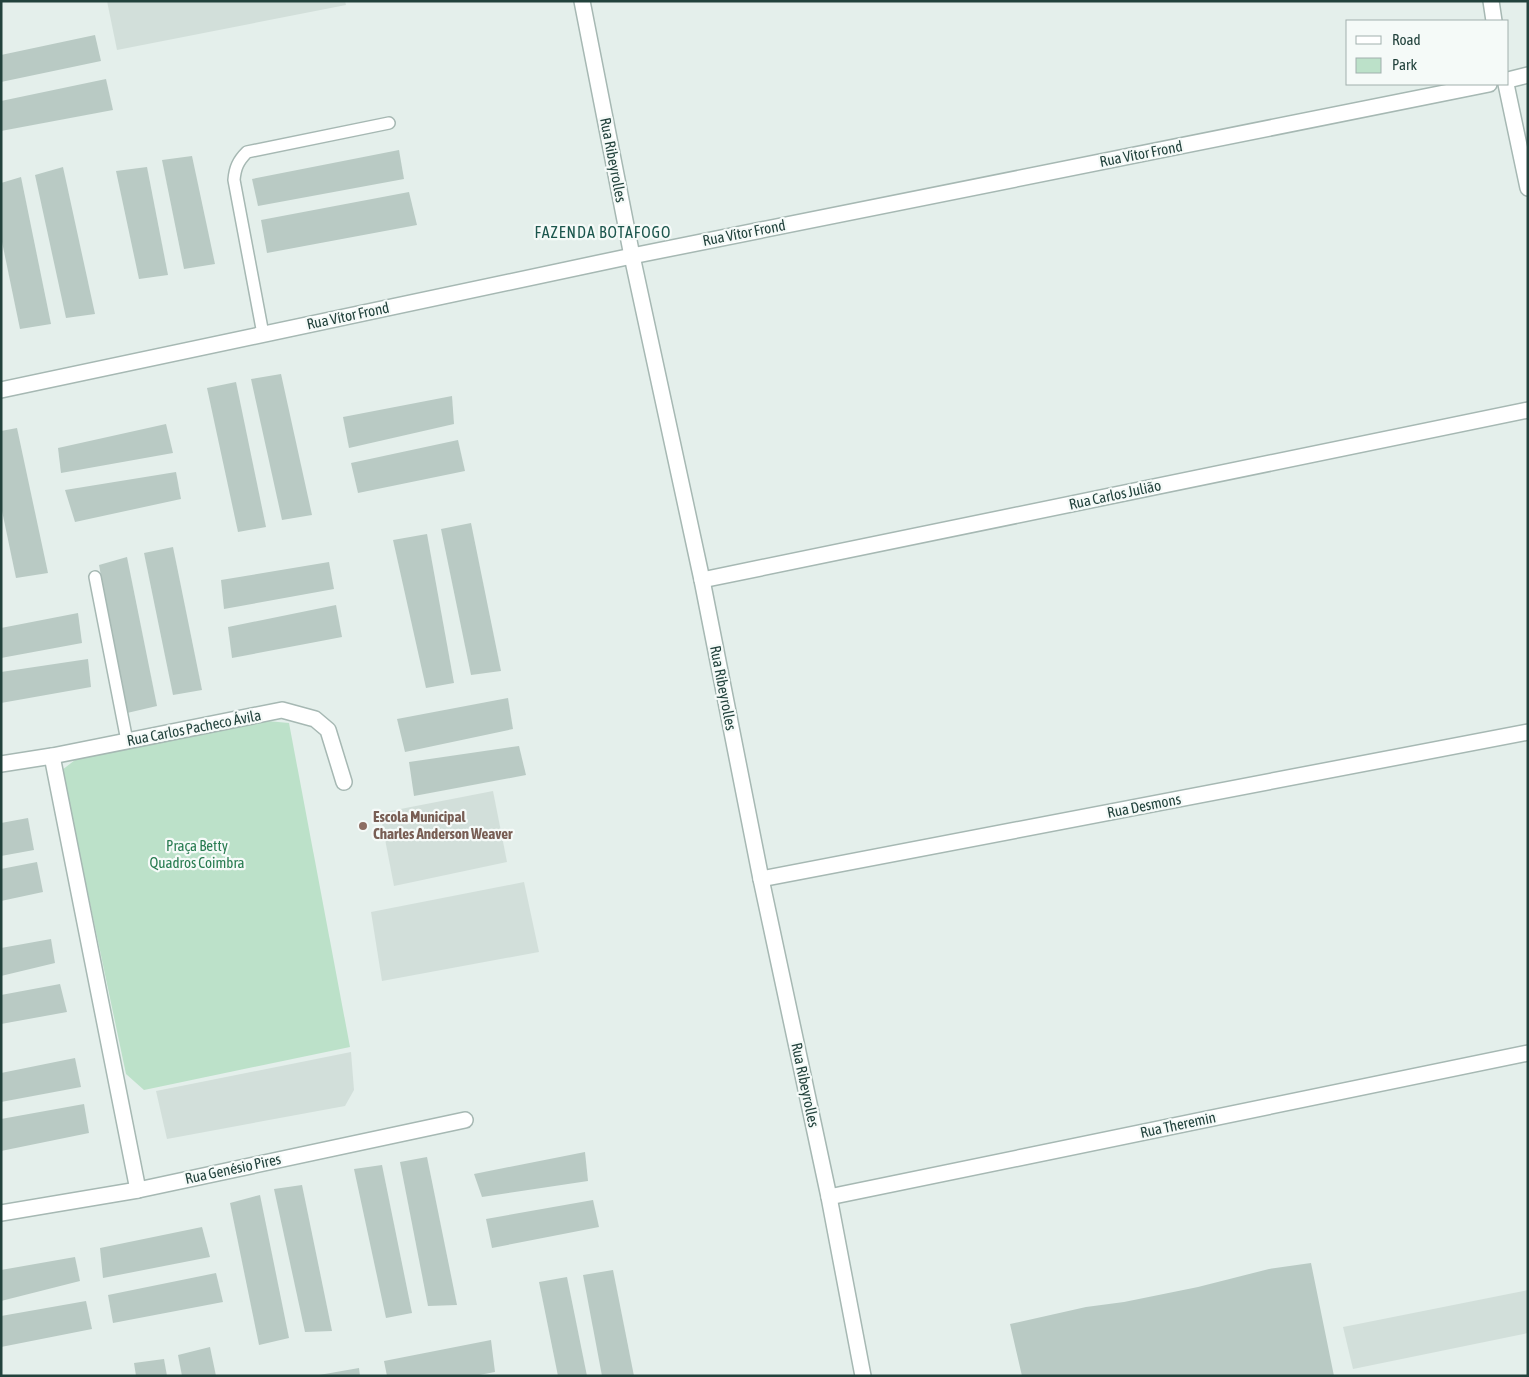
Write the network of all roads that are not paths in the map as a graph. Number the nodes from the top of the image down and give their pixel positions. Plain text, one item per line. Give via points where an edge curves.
1 (582, 1) edge
2 (1490, 1) edge
3 (1494, 20) edge
4 (1528, 75) edge
5 (1509, 80) edge
6 (1484, 85) edge
7 (1506, 85) edge
8 (389, 123) dead end
9 (1528, 188) edge
10 (632, 256) junction
11 (262, 334) junction
12 (1, 390) edge
13 (1528, 410) edge
14 (96, 577) dead end
15 (702, 580) junction
16 (1528, 732) edge
17 (127, 741) junction
18 (52, 756) junction
19 (1, 764) edge
20 (344, 782) dead end
21 (761, 879) junction
22 (1528, 1053) edge
23 (465, 1120) dead end
24 (138, 1190) junction
25 (829, 1197) junction
26 (1, 1213) edge
27 (863, 1376) edge

1 - 10 street, Rua Ribeyrolles
2 - 3 street
4 - 5 street
6 - 10 street, Rua Vítor Frond
7 - 9 street
8 - 11 lane via 247,152 239,160 234,180
10 - 11 street, Rua Vítor Frond
10 - 15 street, Rua Ribeyrolles
11 - 12 street, Rua Vítor Frond
13 - 15 street, Rua Carlos Julião
14 - 17 lane
15 - 21 street, Rua Ribeyrolles
16 - 21 street, Rua Desmons
17 - 18 street, Rua Carlos Pacheco Ávila
17 - 20 street, Rua Carlos Pacheco Ávila via 282,710 315,719 328,730
18 - 19 street, Rua Carlos Pacheco Ávila
18 - 24 street
21 - 25 street, Rua Ribeyrolles
22 - 25 street, Rua Theremin
23 - 24 street, Rua Genésio Pires
24 - 26 street, Rua Genésio Pires
25 - 27 street, Rua Ribeyrolles

